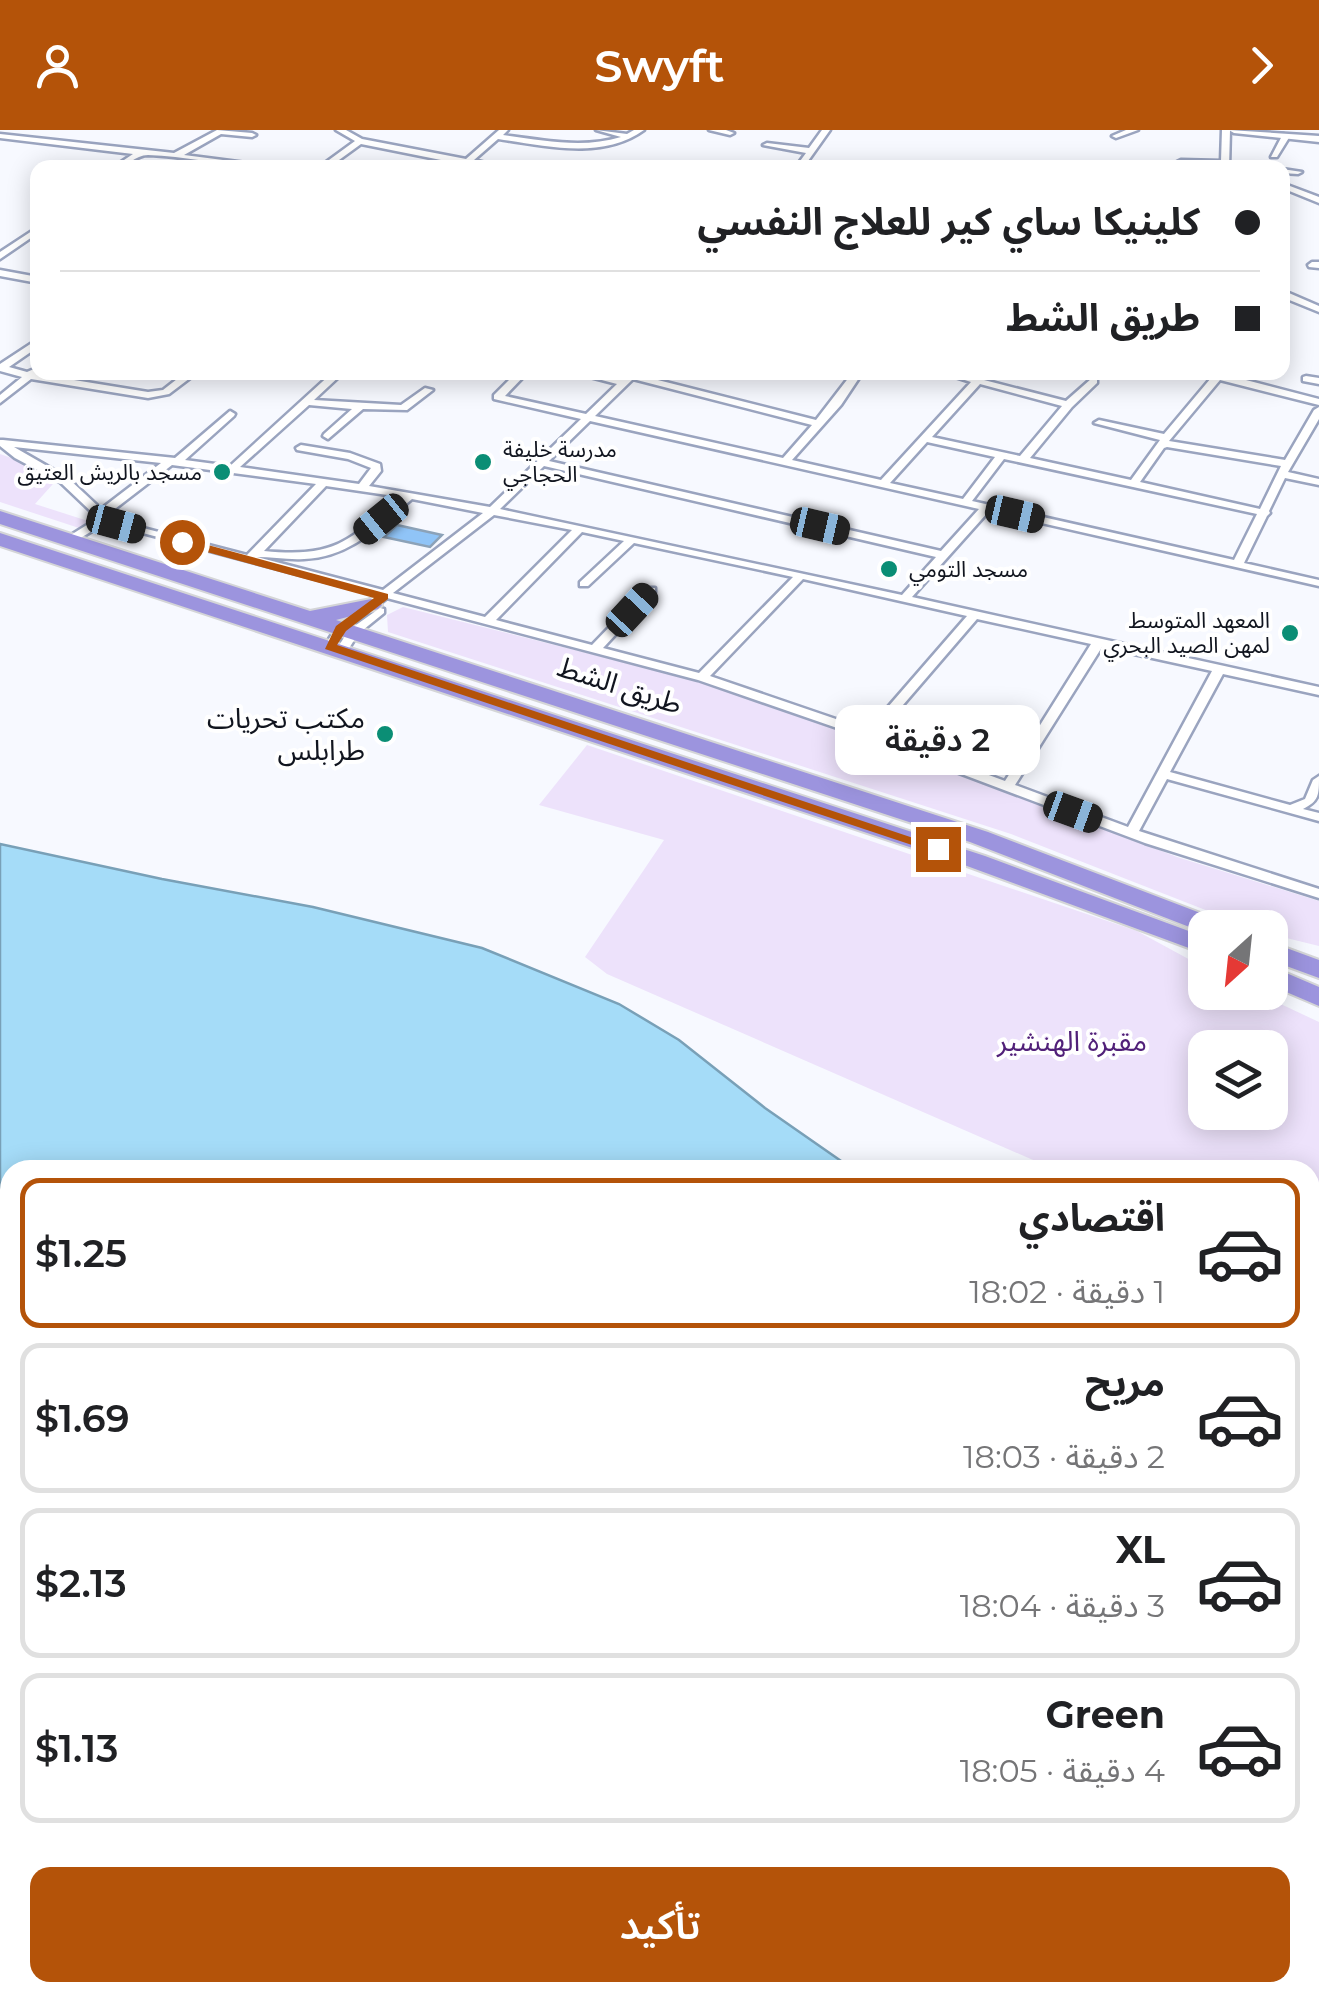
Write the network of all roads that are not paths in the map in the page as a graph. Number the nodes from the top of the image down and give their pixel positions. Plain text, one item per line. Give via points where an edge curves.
1 (343, 130) edge
2 (600, 130) edge
3 (640, 130) edge
4 (713, 130) edge
5 (826, 130) edge
6 (1134, 130) edge
7 (1230, 130) edge
8 (502, 133) edge
9 (730, 134) dead end
10 (0, 136) edge
11 (252, 136) dead end
12 (1116, 136) dead end
13 (1286, 136) junction
14 (630, 137) junction
15 (360, 140) junction
16 (1319, 140) edge
17 (767, 145) dead end
18 (810, 151) junction
19 (140, 152) junction
20 (1274, 155) dead end
21 (175, 156) junction
22 (128, 160) edge
23 (210, 160) edge
24 (333, 160) edge
25 (468, 160) joint
26 (804, 160) edge
27 (1227, 160) edge
28 (1290, 172) edge
29 (1298, 172) dead end
30 (1290, 184) edge
31 (1306, 184) dead end
32 (1290, 187) edge
33 (1319, 200) edge
34 (30, 235) edge
35 (0, 256) edge
36 (0, 273) edge
37 (30, 279) edge
38 (1290, 296) edge
39 (1319, 309) edge
40 (30, 348) edge
41 (1, 368) edge
42 (30, 373) edge
43 (30, 375) edge
44 (1306, 379) dead end
45 (68, 380) edge
46 (182, 380) edge
47 (330, 380) edge
48 (516, 380) edge
49 (627, 380) edge
50 (642, 380) edge
51 (852, 380) edge
52 (979, 380) edge
53 (991, 380) edge
54 (1094, 380) dead end
55 (1215, 380) edge
56 (1230, 380) edge
57 (1319, 381) edge
58 (428, 390) dead end
59 (0, 400) edge
60 (309, 402) junction
61 (1319, 402) edge
62 (1068, 405) junction
63 (359, 408) junction
64 (1319, 410) edge
65 (230, 414) dead end
66 (590, 418) junction
67 (1099, 422) dead end
68 (819, 424) junction
69 (328, 436) dead end
70 (925, 439) junction
71 (1163, 442) junction
72 (1, 443) edge
73 (301, 448) dead end
74 (1002, 455) junction
75 (1023, 460) junction
76 (175, 461) junction
77 (786, 461) junction
78 (543, 463) junction
79 (232, 469) junction
80 (1285, 469) junction
81 (1319, 482) edge
82 (323, 483) junction
83 (884, 484) junction
84 (1134, 484) junction
85 (361, 489) junction
86 (409, 496) junction
87 (966, 502) junction
88 (987, 508) junction
89 (492, 511) junction
90 (1266, 513) junction
91 (0, 517) edge
92 (102, 517) junction
93 (578, 530) junction
94 (0, 538) edge
95 (70, 540) junction
96 (630, 540) junction
97 (942, 555) junction
98 (251, 556) junction
99 (1238, 565) junction
100 (801, 574) junction
101 (584, 584) dead end
102 (1319, 584) edge
103 (651, 590) dead end
104 (906, 596) junction
105 (379, 602) junction
106 (294, 614) junction
107 (975, 614) junction
108 (488, 622) junction
109 (341, 639) junction
110 (1097, 645) junction
111 (404, 648) junction
112 (595, 649) junction
113 (1219, 670) junction
114 (702, 676) junction
115 (1319, 691) edge
116 (870, 735) junction
117 (1163, 774) junction
118 (1319, 780) edge
119 (1007, 788) junction
120 (1291, 809) junction
121 (1319, 817) edge
122 (1131, 833) junction
123 (1319, 894) edge
124 (1188, 918) edge
125 (1188, 940) edge
126 (1288, 943) edge
127 (1319, 951) edge
128 (1288, 957) edge
129 (1319, 970) edge
130 (1288, 983) edge
131 (1319, 997) edge

1 - 15 street
2 - 14 street
3 - 14 street
4 - 9 street
5 - 18 street
6 - 12 street
7 - 13 street
7 - 27 street
8 - 14 street via 566,144
8 - 25 street
10 - 19 street
11 - 21 street via 220,132
13 - 16 street
13 - 20 street
15 - 24 street
15 - 25 street
17 - 18 street
18 - 26 street
19 - 21 street
19 - 22 street
21 - 23 street
28 - 29 street
30 - 31 street
32 - 33 street
34 - 35 street
36 - 37 street
38 - 39 street
40 - 41 street
41 - 42 street
43 - 59 street
44 - 57 street
45 - 46 street via 148,396
47 - 60 street
48 - 66 street via 498,397
49 - 66 street
50 - 68 street
51 - 68 street
52 - 70 street
53 - 62 street
54 - 62 street
55 - 71 street
56 - 61 street
58 - 63 street via 408,407
60 - 63 street
60 - 79 street
62 - 75 street
63 - 69 street
64 - 80 street
65 - 76 street
66 - 77 street
66 - 78 street
67 - 71 street
68 - 77 street
70 - 74 street
70 - 83 street
71 - 80 street
71 - 84 street
72 - 76 street
72 - 92 street via 64,480
73 - 85 street via 376,466
74 - 75 street
74 - 87 street
75 - 84 street
76 - 79 street
76 - 92 street
77 - 83 street
78 - 89 street
78 - 97 street
79 - 82 street
80 - 81 street
80 - 90 street
82 - 85 street
82 - 98 street
83 - 87 street
84 - 90 street
85 - 86 street
86 - 89 street
86 - 98 street via 337,552
87 - 88 street
88 - 97 street
88 - 99 street
89 - 93 street
89 - 105 street
90 - 99 street
91 - 95 highway, طريق الشط
92 - 95 street
92 - 98 street
93 - 96 street
93 - 108 street
94 - 109 highway, طريق الشط
95 - 106 highway, طريق الشط
96 - 100 street
96 - 101 street
97 - 104 street
98 - 105 street
99 - 102 street
100 - 104 street
100 - 114 street
103 - 112 street
104 - 107 street
105 - 106 highway via 336,615
105 - 108 street
105 - 109 street
105 - 111 highway via 379,628
106 - 109 highway, طريق الشط
107 - 110 street
107 - 116 street
108 - 112 street
109 - 111 highway, طريق الشط
109 - 125 highway, طريق الشط
110 - 113 street
110 - 119 street
111 - 124 highway, طريق الشط via 978,838
112 - 114 street
113 - 115 street
113 - 117 street
114 - 116 street
116 - 119 street
117 - 120 street
117 - 122 street
118 - 120 street via 1310,801
119 - 122 street
120 - 121 street
122 - 123 street
126 - 127 highway
128 - 129 highway
130 - 131 highway

